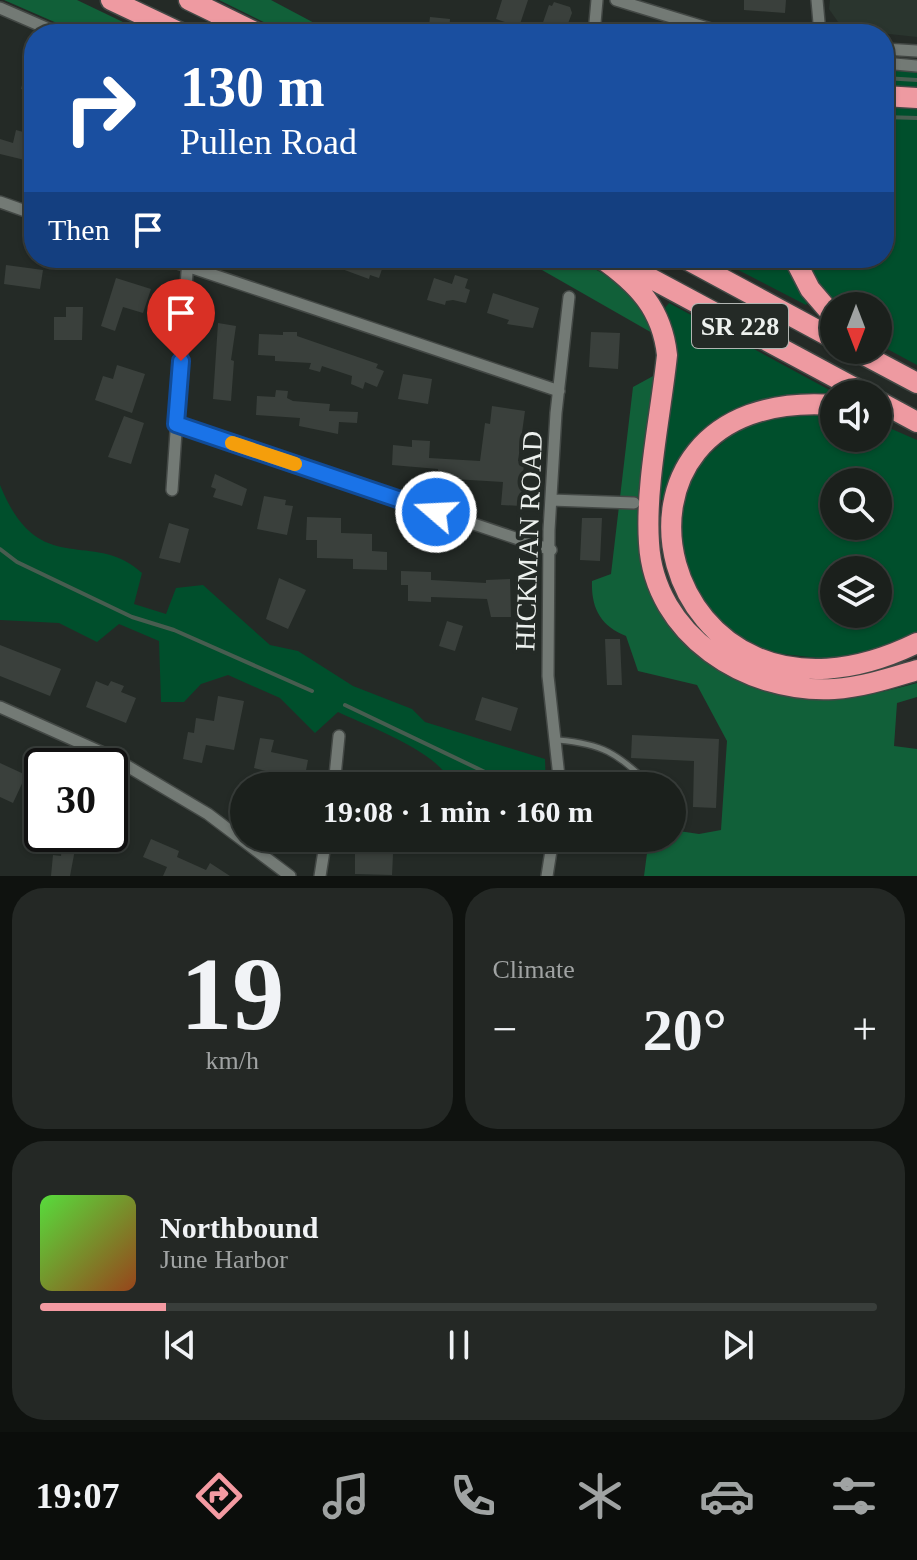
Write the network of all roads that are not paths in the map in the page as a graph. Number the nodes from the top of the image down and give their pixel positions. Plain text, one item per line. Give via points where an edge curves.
1 (111, 0) edge
2 (189, 0) edge
3 (597, 0) edge
4 (616, 0) edge
5 (817, 0) edge
6 (0, 8) edge
7 (37, 24) edge
8 (162, 24) edge
9 (238, 24) edge
10 (595, 24) edge
11 (694, 24) edge
12 (819, 24) edge
13 (894, 50) edge
14 (917, 51) edge
15 (894, 64) edge
16 (917, 66) edge
17 (894, 97) edge
18 (917, 98) edge
19 (0, 202) edge
20 (24, 210) edge
21 (187, 268) edge
22 (204, 268) edge
23 (614, 268) edge
24 (633, 268) edge
25 (703, 268) edge
26 (799, 268) edge
27 (569, 297) dead end
28 (820, 301) edge
29 (820, 331) edge
30 (881, 364) edge
31 (886, 364) edge
32 (897, 373) junction
33 (840, 380) edge
34 (917, 383) edge
35 (559, 391) junction
36 (820, 404) edge
37 (892, 409) edge
38 (892, 422) edge
39 (917, 422) edge
40 (176, 424) junction
41 (917, 432) edge
42 (172, 490) dead end
43 (551, 500) junction
44 (634, 503) dead end
45 (551, 550) junction
46 (917, 643) edge
47 (917, 670) edge
48 (0, 707) edge
49 (339, 736) dead end
50 (557, 740) junction
51 (335, 772) edge
52 (559, 772) edge
53 (637, 772) edge
54 (324, 852) edge
55 (551, 852) edge
56 (290, 876) edge
57 (320, 876) edge
58 (547, 876) edge

1 - 8 highway
2 - 9 highway
3 - 10 street
4 - 11 street
5 - 12 street
6 - 7 street
13 - 14 street
15 - 16 street
17 - 18 highway
19 - 20 street
21 - 40 street
22 - 35 street
23 - 47 highway via 650,301 665,336 649,545 658,585 679,623 725,663 802,688 864,685
24 - 33 highway, SR 228
25 - 29 highway, SR 228
26 - 28 highway
27 - 35 street, HICKMAN ROAD
30 - 32 highway
31 - 32 highway
32 - 34 highway
35 - 43 street, HICKMAN ROAD
36 - 46 highway via 765,407 738,418 695,455 678,486 670,518 678,576 700,616 768,660 829,669 888,657
37 - 39 highway
38 - 41 highway
40 - 42 street
40 - 45 street
43 - 44 street
43 - 45 street, HICKMAN ROAD
45 - 50 street, HICKMAN ROAD via 548,676
48 - 56 street via 112,757 208,814
49 - 51 street
50 - 52 street, HICKMAN ROAD
50 - 53 lane via 595,743
54 - 57 street
55 - 58 street

